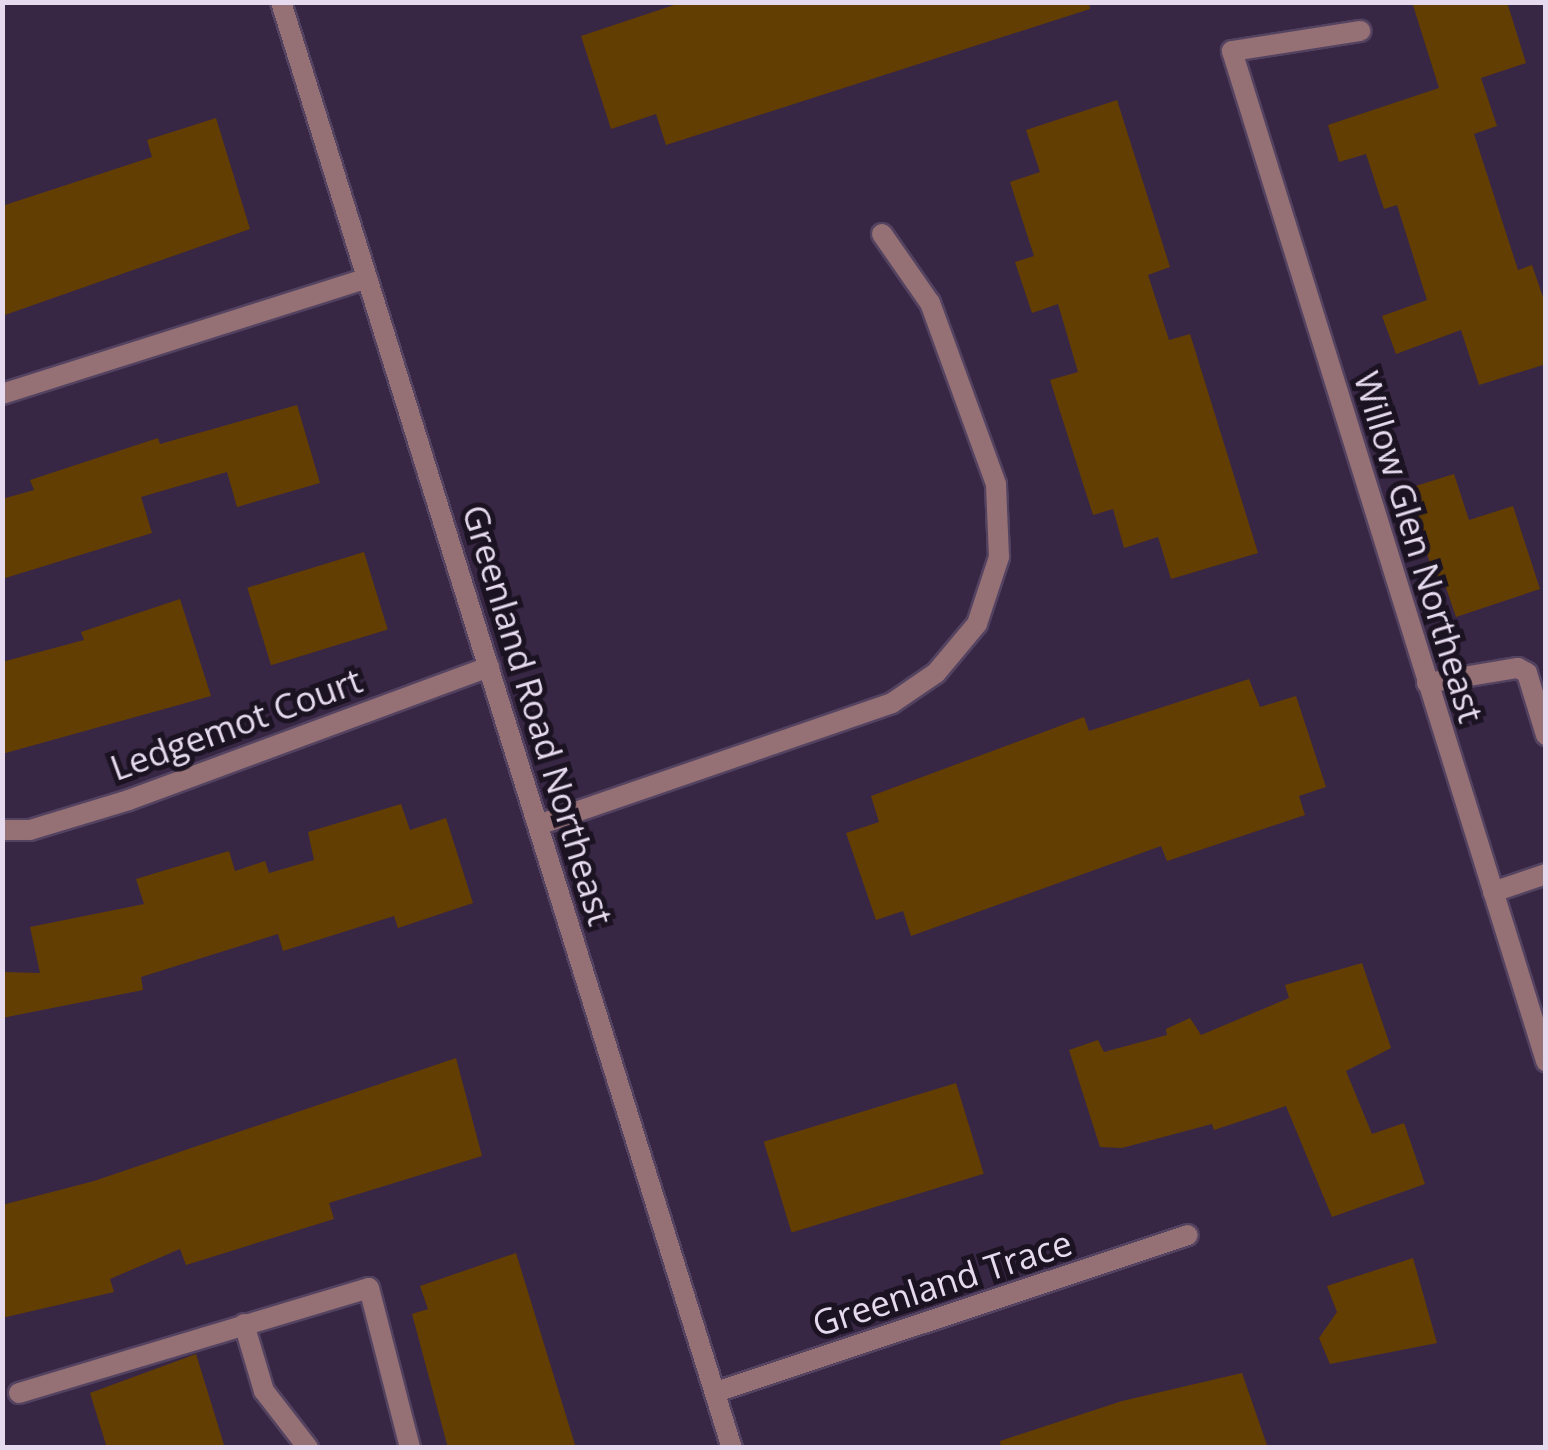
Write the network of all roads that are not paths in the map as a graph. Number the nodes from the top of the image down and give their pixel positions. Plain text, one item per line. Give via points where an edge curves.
1 (282, 2) edge
2 (1360, 31) dead end
3 (882, 234) dead end
4 (367, 278) junction
5 (2, 394) edge
6 (489, 668) junction
7 (1427, 683) junction
8 (1546, 735) edge
9 (538, 825) junction
10 (2, 830) edge
11 (1546, 874) edge
12 (1493, 892) junction
13 (1546, 1062) edge
14 (1188, 1234) dead end
15 (244, 1324) junction
16 (716, 1392) junction
17 (19, 1393) dead end
18 (308, 1448) edge
19 (410, 1448) edge
20 (732, 1448) edge

1 - 4 street, Greenland Road Northeast
2 - 7 street, Willow Glen Northeast via 1232,52
3 - 9 street via 930,302 996,484 999,558 977,624 936,674 892,702
4 - 5 street
4 - 6 street, Greenland Road Northeast
6 - 9 street, Greenland Road Northeast
6 - 10 street, Ledgemot Court via 130,800 30,830
7 - 8 street via 1518,668 1527,673
7 - 12 street, Willow Glen Northeast
9 - 16 street, Greenland Road Northeast
11 - 12 street
12 - 13 street, Willow Glen Northeast
14 - 16 street, Greenland Trace
15 - 17 street
15 - 18 street via 264,1391
15 - 19 street via 370,1288
16 - 20 street, Greenland Road Northeast

